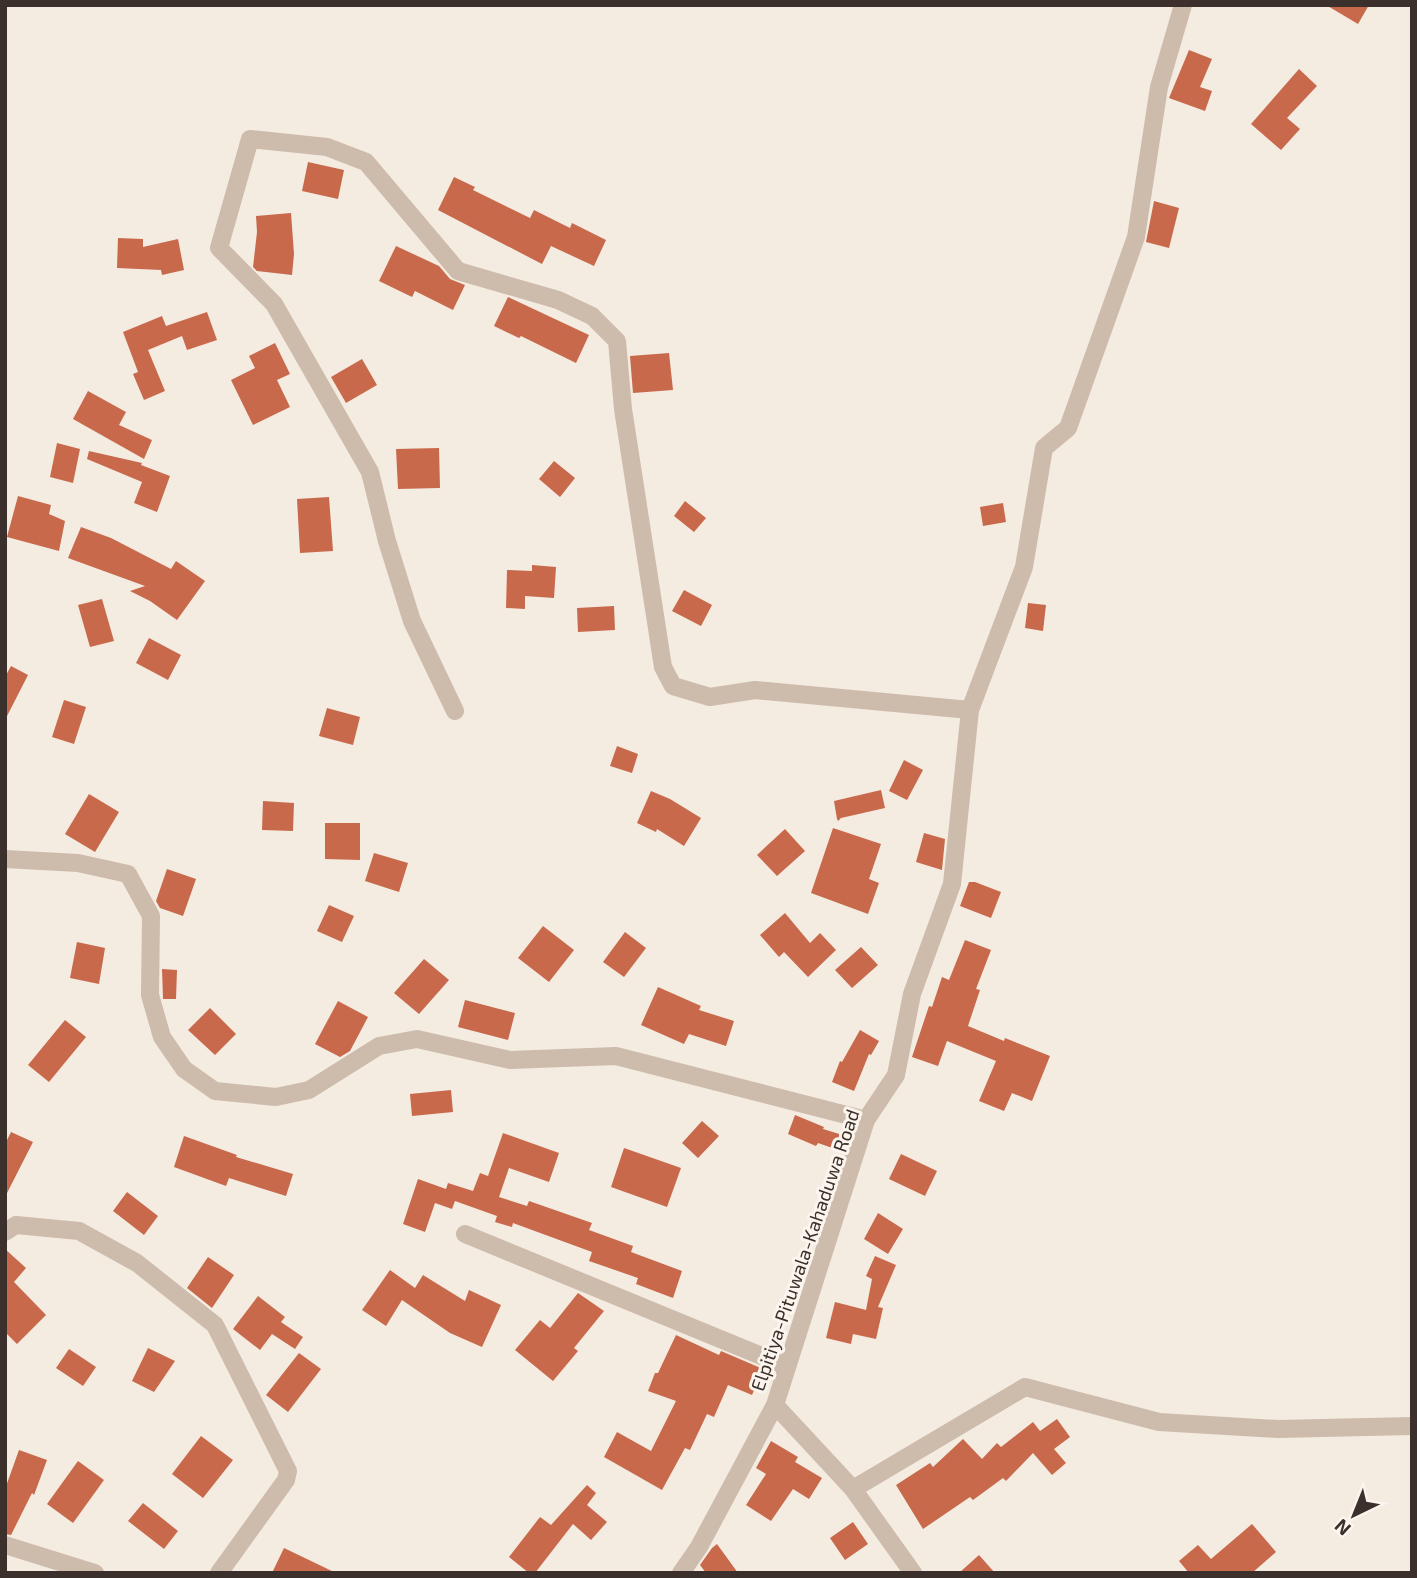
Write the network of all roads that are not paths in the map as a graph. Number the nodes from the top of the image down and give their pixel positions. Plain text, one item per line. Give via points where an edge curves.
1 (1183, 5) edge
2 (970, 710) junction
3 (455, 711) dead end
4 (5, 859) edge
5 (866, 1120) junction
6 (5, 1232) edge
7 (465, 1234) dead end
8 (786, 1366) junction
9 (775, 1405) junction
10 (1412, 1426) edge
11 (853, 1489) junction
12 (5, 1545) edge
13 (95, 1573) edge
14 (219, 1573) edge
15 (681, 1573) edge
16 (913, 1573) edge

1 - 2 street, Elpitiya-Pituwala-Kahaduwa Road via 1159,87 1136,237 1068,428 1044,448 1024,567
2 - 3 street via 755,690 710,697 673,686 663,667 623,410 617,341 592,316 558,300 458,271 366,162 327,147 250,139 219,248 274,304 370,472 412,621
2 - 5 street, Elpitiya-Pituwala-Kahaduwa Road via 952,884 912,994 896,1075
4 - 5 street via 78,863 128,874 151,916 150,995 162,1037 184,1069 215,1091 276,1097 309,1090 379,1046 416,1039 510,1060 616,1056
5 - 8 street, Elpitiya-Pituwala-Kahaduwa Road
6 - 14 street via 16,1225 79,1231 137,1263 215,1325 288,1471
7 - 8 street
8 - 9 street, Elpitiya-Pituwala-Kahaduwa Road
9 - 11 street
9 - 15 street, Elpitiya-Pituwala-Kahaduwa Road
10 - 11 street via 1278,1429 1159,1422 1025,1387
11 - 16 street
12 - 13 street

